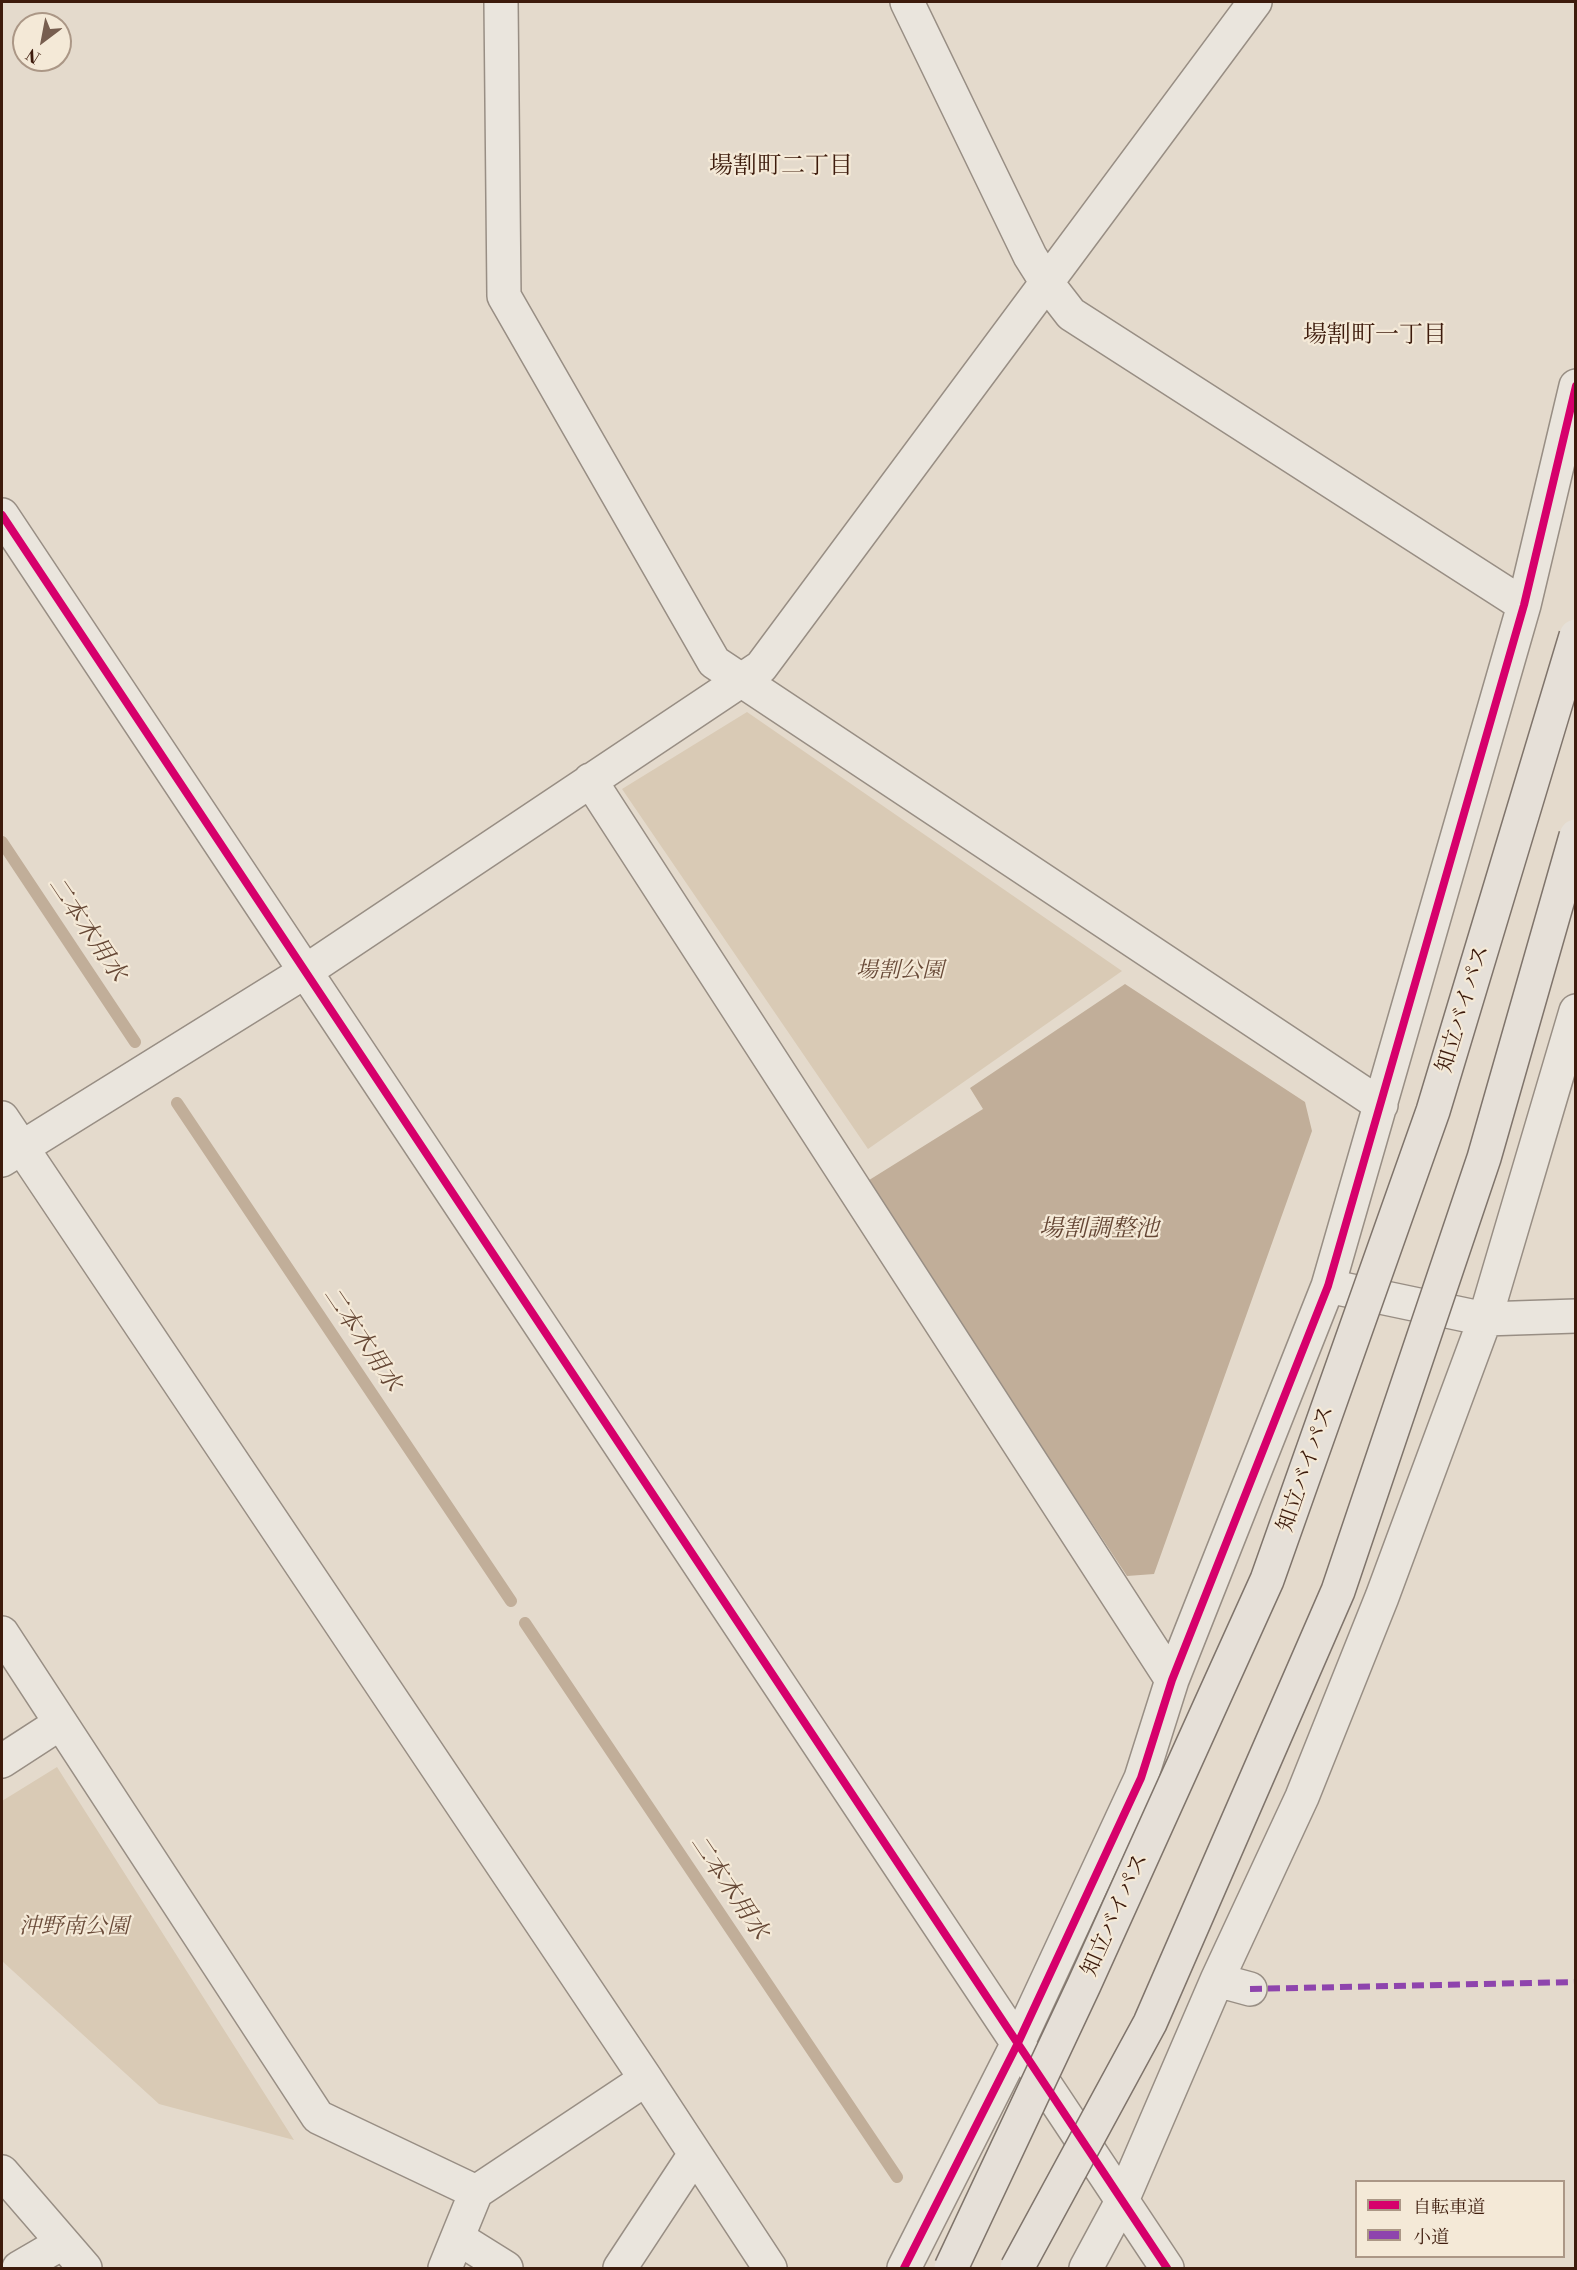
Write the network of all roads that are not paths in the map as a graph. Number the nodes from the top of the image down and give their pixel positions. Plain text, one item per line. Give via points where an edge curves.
1 (501, 2) edge
2 (907, 2) edge
3 (1255, 2) edge
4 (1047, 283) junction
5 (1575, 386) edge
6 (2, 515) edge
7 (1524, 605) junction
8 (1575, 636) edge
9 (741, 679) junction
10 (590, 780) junction
11 (1575, 836) edge
12 (306, 971) junction
13 (1575, 1011) edge
14 (1381, 1105) junction
15 (2, 1118) edge
16 (11, 1154) edge
17 (1328, 1287) junction
18 (1575, 1316) edge
19 (1485, 1319) junction
20 (2, 1633) edge
21 (1172, 1680) junction
22 (59, 1724) junction
23 (2, 1761) edge
24 (1217, 1980) junction
25 (1250, 1989) dead end
26 (1017, 2045) junction
27 (646, 2079) junction
28 (695, 2154) junction
29 (2, 2172) edge
30 (476, 2192) junction
31 (1121, 2203) junction
32 (458, 2238) junction
33 (62, 2242) junction
34 (20, 2268) edge
35 (85, 2268) edge
36 (445, 2268) edge
37 (506, 2268) edge
38 (620, 2268) edge
39 (770, 2268) edge
40 (904, 2268) edge
41 (951, 2268) edge
42 (1017, 2268) edge
43 (1086, 2268) edge
44 (1167, 2268) edge

1 - 9 street via 504,296 714,662
2 - 4 street via 1030,256
3 - 4 street
4 - 7 street via 1071,314
4 - 9 street via 761,667
5 - 7 street
6 - 12 street
7 - 14 street
8 - 41 highway, 知立バイパス, bridge via 1434,1111 1267,1580
9 - 10 street
9 - 14 street
10 - 12 street
10 - 21 street
11 - 42 highway, bridge via 1484,1158 1338,1591 1150,2023
12 - 16 street
12 - 26 street
13 - 19 street
14 - 17 street
15 - 16 street
16 - 27 street
17 - 19 street
17 - 21 street
18 - 19 street
19 - 24 street via 1382,1597 1302,1797
20 - 22 street
21 - 26 street via 1141,1778
22 - 23 street
22 - 30 street via 318,2117
24 - 25 street
24 - 31 street
26 - 31 street
26 - 40 street
27 - 28 street
27 - 30 street
28 - 38 street
28 - 39 street
29 - 33 street
30 - 32 street
31 - 43 street
31 - 44 street
32 - 36 street
32 - 37 street
33 - 34 street
33 - 35 street

